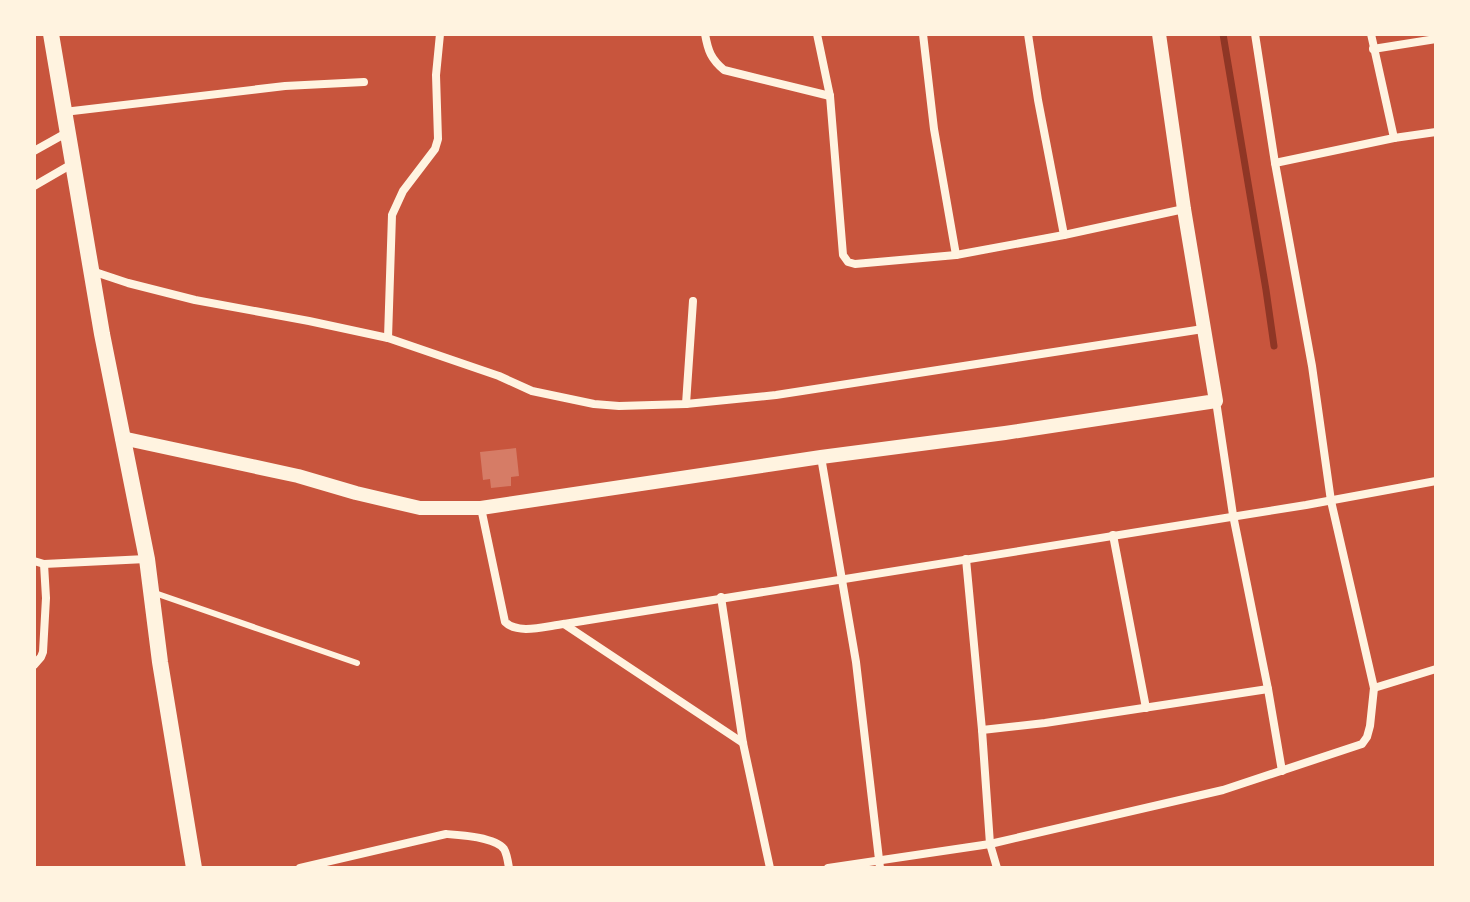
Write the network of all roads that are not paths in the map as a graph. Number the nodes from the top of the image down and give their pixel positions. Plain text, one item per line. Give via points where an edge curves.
1 (51, 34) edge
2 (440, 34) edge
3 (705, 34) edge
4 (817, 34) edge
5 (923, 34) edge
6 (1028, 34) edge
7 (1159, 34) edge
8 (1255, 34) edge
9 (1371, 34) edge
10 (1436, 39) edge
11 (1373, 49) junction
12 (364, 82) dead end
13 (830, 96) junction
14 (64, 112) junction
15 (68, 132) junction
16 (1436, 132) edge
17 (1394, 138) junction
18 (34, 151) edge
19 (1275, 163) junction
20 (73, 164) junction
21 (34, 186) edge
22 (1184, 209) junction
23 (1064, 235) junction
24 (956, 255) junction
25 (92, 270) junction
26 (693, 301) dead end
27 (1203, 329) junction
28 (388, 338) junction
29 (1216, 401) junction
30 (686, 404) junction
31 (122, 438) junction
32 (821, 457) junction
33 (1436, 481) edge
34 (1331, 501) junction
35 (481, 508) junction
36 (1233, 515) junction
37 (1113, 535) junction
38 (147, 559) junction
39 (966, 559) junction
40 (34, 561) edge
41 (44, 564) junction
42 (841, 580) junction
43 (152, 592) junction
44 (721, 597) junction
45 (564, 624) junction
46 (357, 663) dead end
47 (34, 665) edge
48 (1436, 669) edge
49 (1374, 688) junction
50 (1268, 689) junction
51 (1146, 708) junction
52 (982, 730) junction
53 (743, 743) junction
54 (1282, 771) junction
55 (990, 844) junction
56 (880, 864) edge
57 (194, 868) edge
58 (300, 868) edge
59 (509, 868) edge
60 (770, 868) edge
61 (828, 868) edge
62 (997, 868) edge

1 - 14 main road
2 - 28 street via 438,139 392,215
3 - 13 street via 713,61 724,70
4 - 13 street
5 - 24 street
6 - 23 street
7 - 22 street
8 - 19 street
9 - 11 street
10 - 11 street
11 - 17 street
12 - 14 street
13 - 24 street via 843,255 848,262
14 - 15 main road
15 - 18 street
15 - 20 main road
16 - 17 street
17 - 19 street
19 - 34 street
20 - 21 street
20 - 25 main road
22 - 23 street
22 - 27 street
23 - 24 street
25 - 28 street via 195,300
25 - 31 main road
26 - 30 street
27 - 29 street
27 - 30 street via 776,395
28 - 30 street via 564,399 619,406
29 - 32 street
29 - 36 street
31 - 35 street via 420,508
31 - 38 main road
32 - 35 street
32 - 42 street
33 - 34 street
34 - 36 street
34 - 49 street
35 - 45 street via 507,625 517,629
36 - 37 street
36 - 50 street
37 - 39 street
37 - 51 street
38 - 41 street
38 - 43 main road
39 - 42 street
39 - 52 street
40 - 41 street
41 - 47 street via 43,652
42 - 44 street
42 - 56 street
43 - 46 lane
43 - 57 main road
44 - 45 street
44 - 53 street
45 - 53 street
48 - 49 street
49 - 54 street via 1370,726 1362,744
50 - 51 street
50 - 54 street
51 - 52 street
52 - 55 street
53 - 60 street
54 - 55 street via 1223,790
55 - 56 street
55 - 62 street
56 - 61 street
58 - 59 street via 446,834 500,845

